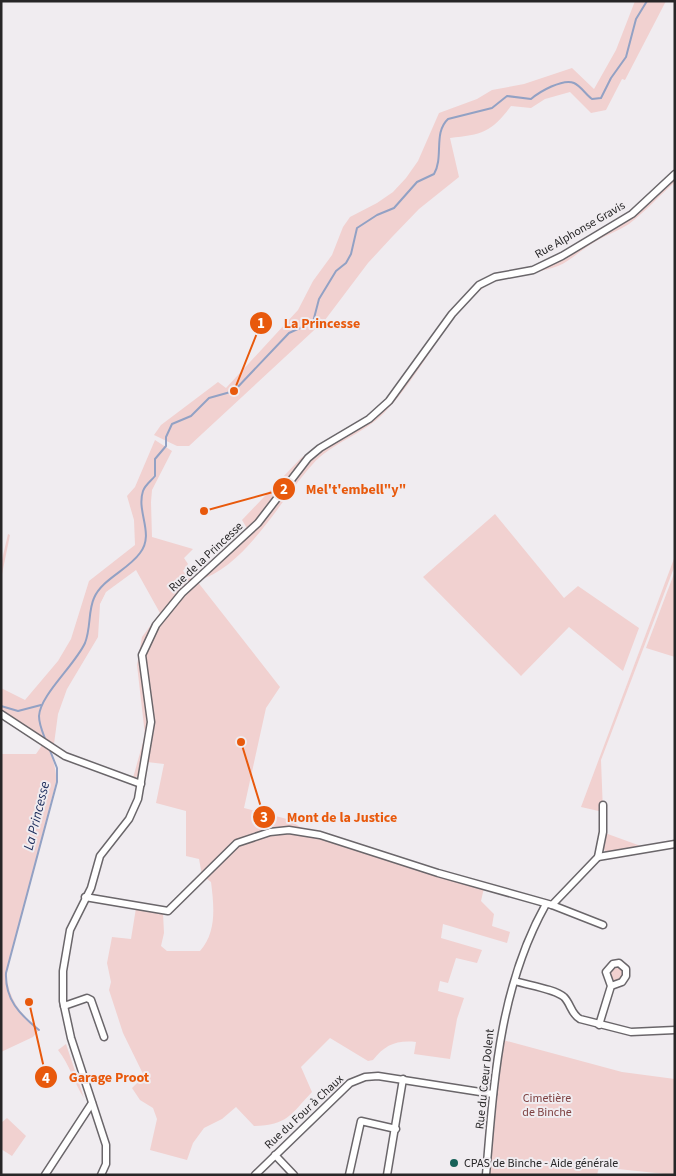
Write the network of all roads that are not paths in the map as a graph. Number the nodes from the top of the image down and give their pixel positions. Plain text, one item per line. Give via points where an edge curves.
1 (675, 174) edge
2 (483, 282) joint
3 (1, 714) edge
4 (141, 784) junction
5 (603, 805) dead end
6 (675, 844) edge
7 (598, 857) junction
8 (85, 897) junction
9 (549, 905) junction
10 (603, 924) dead end
11 (515, 982) junction
12 (611, 986) dead end
13 (64, 1006) junction
14 (599, 1025) junction
15 (675, 1030) edge
16 (104, 1037) dead end
17 (403, 1079) junction
18 (493, 1094) junction
19 (92, 1103) junction
20 (396, 1128) junction
21 (275, 1154) junction
22 (46, 1175) edge
23 (101, 1175) edge
24 (255, 1175) edge
25 (294, 1175) edge
26 (349, 1175) edge
27 (387, 1175) edge
28 (486, 1175) edge

1 - 2 street, Rue Alphonse Gravis via 632,214 562,256 533,270
2 - 4 street, Rue de la Princesse via 452,314 389,401 369,419 314,453 251,530 182,593 156,625 142,655 151,722
3 - 4 street via 90,767
4 - 8 street, Rue de la Princesse via 134,811 104,850
5 - 7 street via 602,844
6 - 7 street
7 - 9 street, Rue du Cœur Dolent
8 - 9 street via 168,911 237,843 270,832 289,830 320,835
8 - 13 street, Rue de la Princesse via 67,940 62,981
9 - 10 street
9 - 11 street, Rue du Cœur Dolent via 531,937
11 - 14 street via 561,996 578,1018
11 - 18 street, Rue du Cœur Dolent via 500,1032
12 - 14 street
13 - 16 street via 87,998 91,1000
13 - 19 street, Rue de la Princesse via 74,1050
14 - 15 street via 631,1032
17 - 18 street, Rue du Four à Chaux
17 - 20 street
17 - 21 street, Rue du Four à Chaux via 373,1076 350,1083
18 - 28 street, Rue du Cœur Dolent
19 - 22 street
19 - 23 street, Rue de la Princesse via 106,1145 106,1164
20 - 26 street via 362,1120
20 - 27 street
21 - 24 street, Rue du Four à Chaux
21 - 25 street

